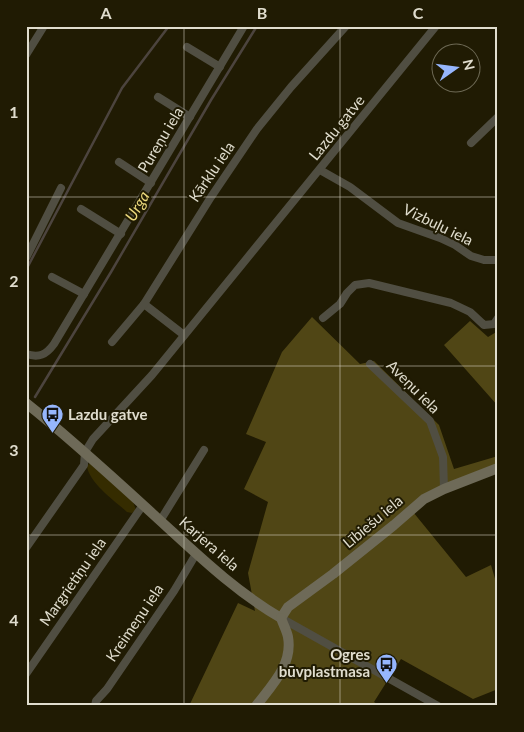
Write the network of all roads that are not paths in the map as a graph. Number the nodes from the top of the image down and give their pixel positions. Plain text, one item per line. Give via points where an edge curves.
1 (44, 26) edge
2 (244, 26) edge
3 (346, 26) edge
4 (436, 26) edge
5 (187, 47) dead end
6 (27, 53) edge
7 (220, 67) junction
8 (158, 97) dead end
9 (190, 117) junction
10 (498, 117) edge
11 (471, 143) dead end
12 (119, 162) dead end
13 (320, 170) junction
14 (151, 183) junction
15 (61, 188) dead end
16 (81, 209) dead end
17 (120, 234) junction
18 (26, 258) edge
19 (498, 260) edge
20 (52, 277) dead end
21 (84, 294) junction
22 (144, 304) junction
23 (323, 318) dead end
24 (498, 318) edge
25 (184, 335) junction
26 (112, 342) dead end
27 (26, 354) edge
28 (370, 364) dead end
29 (26, 403) edge
30 (204, 450) dead end
31 (85, 452) junction
32 (498, 468) edge
33 (444, 489) junction
34 (143, 505) junction
35 (160, 521) junction
36 (26, 548) edge
37 (196, 554) junction
38 (281, 618) junction
39 (26, 674) edge
40 (95, 706) edge
41 (256, 706) edge
42 (438, 706) edge

1 - 6 street
2 - 7 street, Pureņu iela
3 - 22 street, Kārklu iela via 257,129
4 - 13 street, Lazdu gatve
5 - 7 street
7 - 9 street, Pureņu iela
8 - 9 street
9 - 14 street, Pureņu iela
10 - 11 street
12 - 14 street
13 - 19 street, Vizbuļu iela via 350,187 398,223 440,238 471,256
13 - 25 street, Lazdu gatve
14 - 17 street, Pureņu iela
15 - 18 street
16 - 17 street
17 - 21 street, Pureņu iela
20 - 21 street
21 - 27 street, Pureņu iela via 45,355
22 - 25 street
22 - 26 street, Kārklu iela
23 - 24 street via 355,285 369,283 451,302 470,312 484,325 494,324
25 - 31 street, Lazdu gatve
28 - 33 street, Aveņu iela via 430,421 442,457
29 - 31 street, Karjera iela
30 - 35 street
31 - 34 street, Karjera iela
31 - 36 street, Lazdu gatve via 84,465
32 - 33 street, Lībiešu iela
33 - 38 street, Lībiešu iela via 424,499 288,607
34 - 35 street, Karjera iela
34 - 39 street, Margrietiņu iela
35 - 37 street, Karjera iela
37 - 38 street, Karjera iela via 247,597
37 - 40 street, Kreimeņu iela
38 - 41 street via 288,637 287,656 277,680
38 - 42 street, Karjera iela

